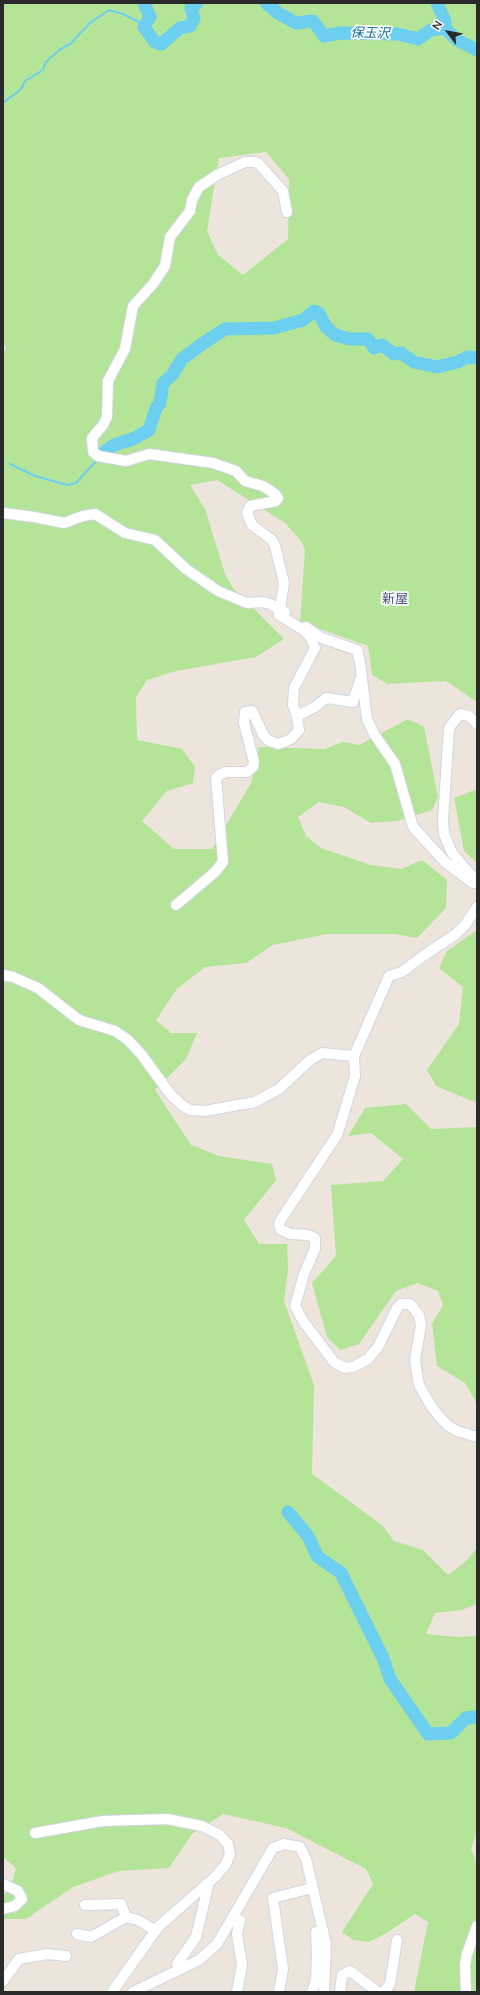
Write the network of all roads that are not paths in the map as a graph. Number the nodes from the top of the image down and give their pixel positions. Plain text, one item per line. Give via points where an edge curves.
1 (287, 212) dead end
2 (3, 513) edge
3 (280, 609) junction
4 (362, 676) junction
5 (297, 716) junction
6 (477, 724) edge
7 (477, 882) edge
8 (176, 905) dead end
9 (477, 907) edge
10 (3, 975) edge
11 (354, 1056) junction
12 (477, 1437) edge
13 (35, 1833) dead end
14 (209, 1882) junction
15 (3, 1884) edge
16 (312, 1888) junction
17 (85, 1905) dead end
18 (3, 1909) edge
19 (126, 1917) junction
20 (232, 1918) junction
21 (477, 1926) edge
22 (323, 1930) junction
23 (156, 1931) junction
24 (77, 1934) dead end
25 (397, 1940) dead end
26 (66, 1956) dead end
27 (179, 1968) junction
28 (3, 1981) edge
29 (112, 1992) edge
30 (133, 1992) edge
31 (237, 1992) edge
32 (279, 1992) edge
33 (312, 1992) edge
34 (324, 1992) edge
35 (340, 1992) edge
36 (378, 1992) edge
37 (384, 1992) edge
38 (466, 1992) edge

1 - 3 street via 283,192 255,162 245,162 200,187 192,200 190,211 170,237 165,266 133,306 125,349 108,381 107,417 92,438 93,452 98,456 126,461 149,454 213,463 236,471 245,481 263,486 275,494 278,498 276,501 250,506 247,514 252,525 272,540 275,546 284,583
2 - 3 street via 64,523 95,514 125,533 155,540 186,569 218,591 247,603 263,602
3 - 4 street via 322,638 357,650
3 - 5 street via 279,615 305,631 315,648 294,688 293,705
4 - 5 street via 353,702 326,698
4 - 7 street via 367,719 395,764 413,827 446,863 473,883
5 - 8 street via 299,730 291,739 278,744 264,736 252,711 245,712 244,723 253,766 247,772 226,772 216,778 223,862 214,873
6 - 7 street via 469,716 460,714 449,728 443,821 444,834 452,853
9 - 11 street via 465,926 456,934 402,972 390,976
10 - 11 street via 38,988 79,1020 115,1031 128,1040 171,1095 190,1110 205,1111 255,1102 279,1089 310,1060 322,1053
11 - 12 street via 355,1076 337,1135 280,1220 285,1232 312,1236 316,1243 296,1298 296,1311 334,1362 345,1368 368,1359 378,1347 397,1308 401,1304 410,1304 419,1315 415,1360 419,1385 433,1409 447,1425
13 - 14 street via 103,1822 167,1819 202,1826 220,1835 228,1844 230,1854 226,1864
14 - 23 street
14 - 27 street via 196,1937 177,1964
15 - 18 street via 18,1891 22,1899 15,1906
16 - 20 street via 306,1860 300,1847 279,1845 273,1848
16 - 22 street
16 - 32 street via 273,1898 283,1968
17 - 19 street via 121,1904
19 - 23 street via 138,1920
19 - 24 street via 91,1937
20 - 27 street via 217,1944 199,1960
20 - 31 street via 240,1920 237,1934 242,1965
21 - 38 street via 465,1965
22 - 33 street via 316,1932 316,1980
22 - 34 street via 326,1944
23 - 29 street
25 - 37 street via 390,1984
26 - 28 street via 48,1954 19,1959
27 - 30 street
35 - 36 street via 342,1975 350,1971

